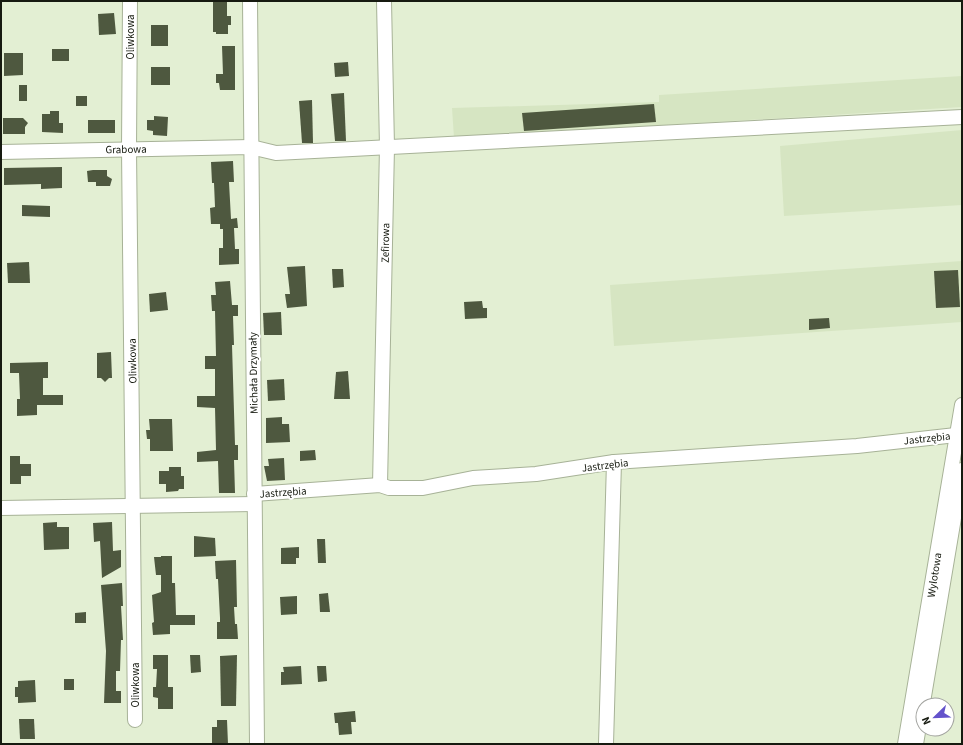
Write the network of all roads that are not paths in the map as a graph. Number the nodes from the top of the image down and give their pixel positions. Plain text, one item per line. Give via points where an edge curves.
1 (130, 1) edge
2 (250, 1) edge
3 (384, 1) edge
4 (962, 116) edge
5 (251, 147) junction
6 (387, 147) junction
7 (129, 149) junction
8 (1, 152) edge
9 (962, 405) edge
10 (956, 435) junction
11 (614, 462) junction
12 (962, 470) edge
13 (380, 485) junction
14 (254, 499) junction
15 (134, 505) junction
16 (1, 508) edge
17 (135, 720) dead end
18 (257, 744) edge
19 (606, 744) edge
20 (905, 744) edge
21 (916, 744) edge

1 - 7 street, Oliwkowa
2 - 5 street, Michała Drzymały
3 - 6 street, Zefirowa
4 - 6 street, Grabowa
5 - 6 street, Grabowa via 276,153
5 - 7 street, Grabowa
5 - 14 street, Michała Drzymały
6 - 13 street, Zefirowa
7 - 8 street, Grabowa
7 - 15 street, Oliwkowa
9 - 10 street, Wylotowa
10 - 11 street, Jastrzębia via 857,446
10 - 20 street, Wylotowa
11 - 13 street, Jastrzębia via 536,474 473,478 422,488 389,488
11 - 19 street
12 - 21 street, Wylotowa
13 - 14 street, Jastrzębia
14 - 15 street, Jastrzębia
14 - 18 street, Michała Drzymały
15 - 16 street, Jastrzębia
15 - 17 street, Oliwkowa

